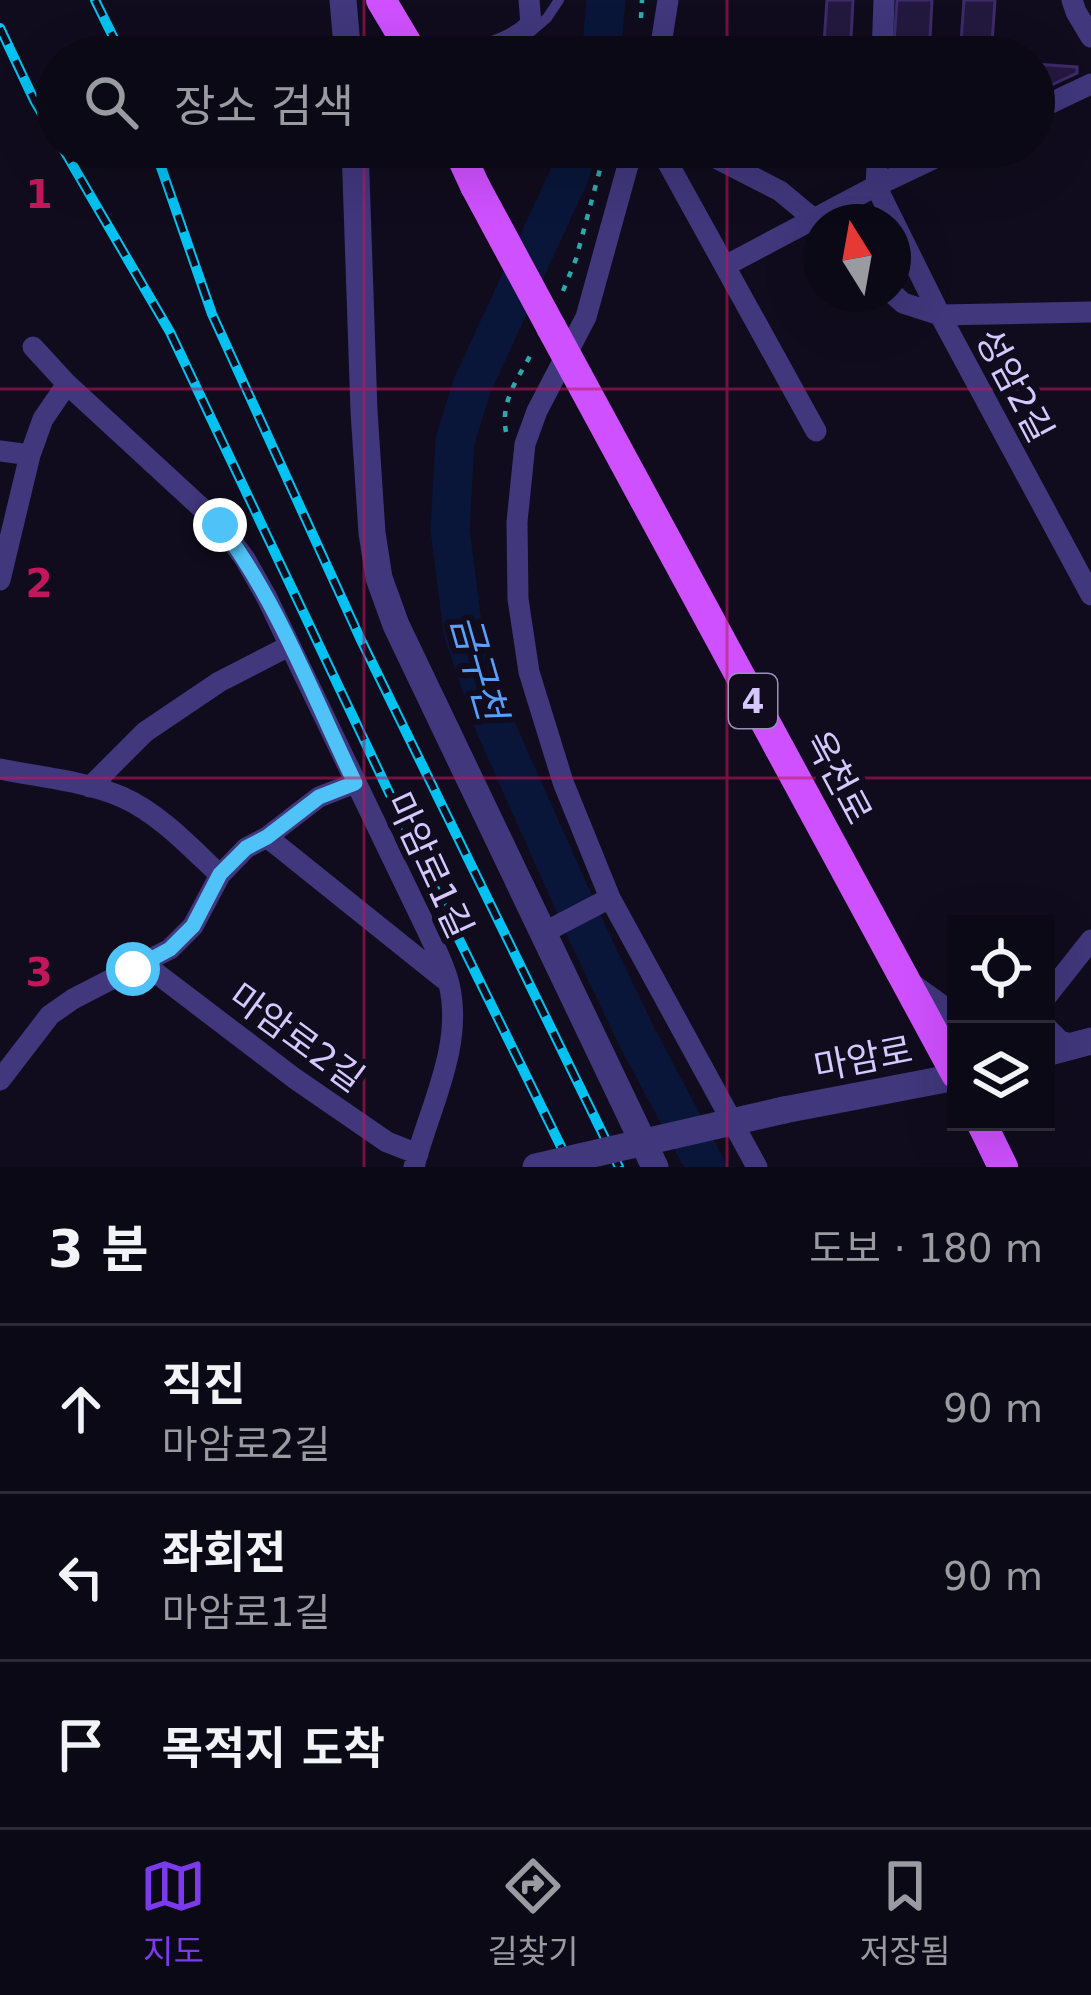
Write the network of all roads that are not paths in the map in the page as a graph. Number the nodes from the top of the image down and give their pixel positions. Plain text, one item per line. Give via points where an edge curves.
1 (343, 0) edge
2 (381, 0) edge
3 (529, 0) edge
4 (559, 0) edge
5 (668, 0) edge
6 (884, 0) edge
7 (1072, 0) edge
8 (525, 30) junction
9 (346, 36) edge
10 (402, 36) edge
11 (515, 36) edge
12 (662, 36) edge
13 (883, 36) edge
14 (1091, 37) edge
15 (1091, 84) edge
16 (1055, 101) edge
17 (356, 168) edge
18 (467, 168) edge
19 (627, 168) edge
20 (671, 168) edge
21 (735, 168) edge
22 (877, 168) edge
23 (914, 168) edge
24 (876, 186) junction
25 (847, 204) edge
26 (803, 210) edge
27 (803, 229) edge
28 (725, 266) junction
29 (911, 306) edge
30 (1091, 312) edge
31 (940, 315) junction
32 (33, 347) dead end
33 (566, 356) junction
34 (67, 384) junction
35 (816, 431) dead end
36 (16, 453) edge
37 (0, 580) edge
38 (1091, 595) edge
39 (289, 646) junction
40 (0, 769) edge
41 (355, 783) junction
42 (90, 787) junction
43 (267, 837) junction
44 (220, 874) junction
45 (610, 898) junction
46 (553, 928) junction
47 (1091, 940) edge
48 (143, 963) junction
49 (449, 983) junction
50 (906, 983) junction
51 (1055, 986) edge
52 (947, 1012) edge
53 (947, 1058) edge
54 (947, 1077) edge
55 (0, 1080) edge
56 (985, 1131) edge
57 (416, 1160) edge
58 (536, 1167) edge
59 (655, 1167) edge
60 (757, 1167) edge
61 (1003, 1167) edge

1 - 9 street
2 - 10 main road
3 - 8 street
4 - 8 lane via 537,28
5 - 12 street
6 - 13 street
7 - 14 street
8 - 11 street
15 - 16 street
17 - 46 street via 379,578 395,625
18 - 33 main road, 옥천로 / 4, bridge
19 - 33 street via 586,317
20 - 28 street
21 - 26 street
22 - 24 street
23 - 24 street
24 - 25 street
24 - 31 street
27 - 28 street
28 - 35 street
29 - 31 street, 성암2길
30 - 31 street
31 - 38 street, 성암2길
32 - 34 street, 마암로1길
33 - 45 street via 525,444 518,598 529,672
33 - 50 main road, 옥천로 / 4
34 - 36 street
34 - 39 street, 마암로1길 via 220,525
36 - 37 street
39 - 41 street, 마암로1길
39 - 42 street via 145,731
40 - 42 street
41 - 43 street via 319,797
41 - 49 street, 마암로1길
42 - 44 street via 153,814
43 - 44 street
43 - 49 street, 마암로1길
44 - 48 street via 193,926
45 - 46 street
45 - 60 street
46 - 59 street
47 - 51 street
48 - 55 street via 50,1015
48 - 57 street, 마암로2길
49 - 57 street, 마암로1길 via 453,1019 441,1085
50 - 52 street
50 - 53 main road, 옥천로 / 4
54 - 58 street, 마암로, bridge
56 - 61 main road

